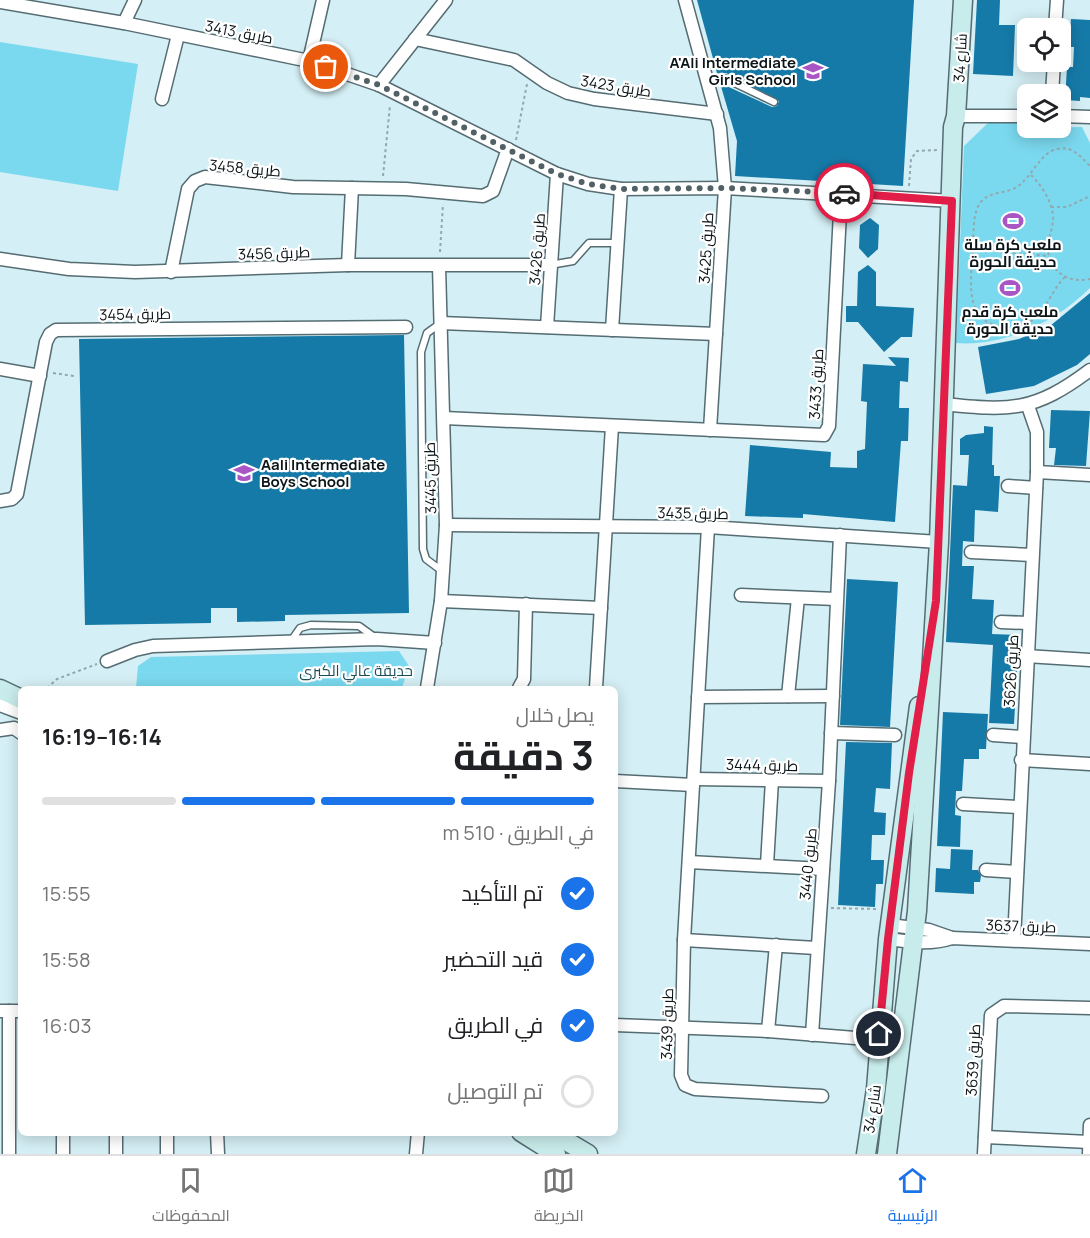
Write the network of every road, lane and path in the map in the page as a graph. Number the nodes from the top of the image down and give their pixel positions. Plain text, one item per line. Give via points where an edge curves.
1 (135, 0) edge
2 (323, 0) edge
3 (446, 0) edge
4 (685, 0) edge
5 (963, 0) edge
6 (1057, 0) edge
7 (0, 2) edge
8 (36, 4) edge
9 (1056, 18) edge
10 (124, 23) junction
11 (178, 35) junction
12 (415, 39) junction
13 (309, 61) junction
14 (530, 70) junction
15 (706, 78) junction
16 (379, 85) junction
17 (391, 91) junction
18 (162, 99) dead end
19 (774, 102) dead end
20 (717, 114) junction
21 (957, 116) junction
22 (1017, 116) edge
23 (1071, 116) edge
24 (1090, 117) edge
25 (511, 150) junction
26 (952, 150) junction
27 (1090, 166) edge
28 (557, 174) junction
29 (1031, 175) junction
30 (352, 188) junction
31 (382, 188) junction
32 (725, 188) junction
33 (621, 189) junction
34 (443, 192) junction
35 (841, 193) junction
36 (1090, 196) edge
37 (908, 198) junction
38 (952, 200) junction
39 (1051, 207) junction
40 (617, 243) junction
41 (950, 249) junction
42 (973, 250) junction
43 (1049, 256) junction
44 (0, 259) edge
45 (348, 265) junction
46 (550, 265) junction
47 (439, 266) junction
48 (171, 272) junction
49 (1065, 277) junction
50 (1090, 279) edge
51 (441, 323) junction
52 (406, 327) dead end
53 (547, 327) junction
54 (612, 330) junction
55 (716, 334) junction
56 (0, 369) edge
57 (1090, 370) edge
58 (41, 374) junction
59 (74, 376) dead end
60 (943, 404) junction
61 (1028, 406) junction
62 (444, 418) junction
63 (612, 426) junction
64 (710, 430) junction
65 (1037, 472) junction
66 (1090, 475) edge
67 (1008, 486) dead end
68 (1036, 488) junction
69 (0, 501) edge
70 (446, 525) junction
71 (606, 526) junction
72 (708, 527) junction
73 (840, 535) junction
74 (939, 542) junction
75 (971, 552) dead end
76 (1032, 555) junction
77 (443, 572) junction
78 (741, 595) dead end
79 (798, 598) junction
80 (836, 599) junction
81 (441, 601) junction
82 (936, 601) junction
83 (526, 604) junction
84 (601, 608) junction
85 (1001, 622) dead end
86 (1028, 623) junction
87 (435, 643) junction
88 (1026, 656) junction
89 (1090, 660) edge
90 (107, 661) joint
91 (0, 680) edge
92 (49, 686) edge
93 (427, 686) edge
94 (520, 686) edge
95 (596, 686) edge
96 (18, 688) edge
97 (0, 689) edge
98 (788, 696) junction
99 (833, 696) junction
100 (698, 697) junction
101 (18, 698) edge
102 (0, 705) edge
103 (18, 712) edge
104 (0, 730) edge
105 (17, 731) edge
106 (831, 733) junction
107 (895, 735) dead end
108 (993, 735) dead end
109 (1023, 737) junction
110 (1021, 760) junction
111 (1090, 764) edge
112 (772, 780) junction
113 (829, 781) junction
114 (618, 782) edge
115 (694, 782) junction
116 (963, 804) dead end
117 (1019, 807) junction
118 (689, 862) junction
119 (767, 865) junction
120 (823, 869) junction
121 (986, 870) dead end
122 (1017, 872) junction
123 (819, 908) junction
124 (890, 925) junction
125 (913, 936) junction
126 (684, 940) junction
127 (1014, 940) junction
128 (1090, 944) edge
129 (776, 945) junction
130 (816, 948) junction
131 (1090, 1008) edge
132 (10, 1011) edge
133 (618, 1024) edge
134 (683, 1029) junction
135 (768, 1031) junction
136 (812, 1035) junction
137 (855, 1038) dead end
138 (822, 1096) dead end
139 (1090, 1125) edge
140 (63, 1136) edge
141 (116, 1136) edge
142 (167, 1136) edge
143 (217, 1136) edge
144 (418, 1136) edge
145 (528, 1136) edge
146 (985, 1137) junction
147 (1089, 1142) edge
148 (544, 1144) edge
149 (865, 1153) edge
150 (9, 1154) edge
151 (63, 1154) edge
152 (116, 1154) edge
153 (168, 1154) edge
154 (218, 1154) edge
155 (416, 1154) edge
156 (556, 1154) edge
157 (588, 1154) edge
158 (887, 1154) edge
159 (984, 1154) edge
160 (1089, 1154) edge

1 - 10 street
2 - 13 street
3 - 12 street
4 - 15 street, طريق 3425
5 - 21 street, شارع 34
6 - 9 street
7 - 8 street, طريق 3413
8 - 10 street, طريق 3413
10 - 11 street, طريق 3413
11 - 13 street, طريق 3413
11 - 18 street
12 - 14 street, طريق 3423 via 514,60
12 - 16 street
13 - 16 street, طريق 3413
14 - 20 street, طريق 3423 via 547,84 577,95
14 - 25 path
15 - 19 lane via 724,78
15 - 20 street, طريق 3425
16 - 17 street, طريق 3413
17 - 25 street, طريق 3413
17 - 31 path
20 - 32 street, طريق 3425
21 - 22 street
21 - 26 street, شارع 34
21 - 38 street, شارع 34 via 960,127
23 - 24 street
25 - 28 street, طريق 3413
25 - 34 street, طريق 3458 via 488,195
26 - 37 path via 917,151 911,159
26 - 38 street, شارع 34
27 - 29 path via 1076,151 1057,149 1046,154
28 - 33 street, طريق 3413
28 - 46 street, طريق 3426
29 - 39 path
29 - 42 path via 1010,190 988,196 979,205
30 - 31 street, طريق 3458
30 - 45 street
30 - 48 street, طريق 3458 via 293,187 205,177 195,181 185,199
31 - 34 street, طريق 3458
32 - 33 street, طريق 3413
32 - 35 street, طريق 3413
32 - 55 street, طريق 3425
33 - 40 street
34 - 47 path
35 - 37 street, طريق 3413
35 - 64 street, طريق 3433 via 827,432 812,436
36 - 39 path via 1075,205
37 - 38 street, طريق 3413
38 - 41 street, شارع 34
39 - 43 path
40 - 46 lane via 589,243 573,261
40 - 54 street
41 - 42 path
41 - 60 street, شارع 34
42 - 43 path
42 - 49 path via 973,304 980,317 993,325 1009,328 1029,322
43 - 49 path via 1055,269
44 - 48 street, طريق 3456 via 69,269
45 - 47 street, طريق 3456
45 - 48 street, طريق 3456
46 - 47 street, طريق 3456
46 - 53 street, طريق 3426
47 - 51 street, طريق 3445
49 - 50 path
51 - 53 street
51 - 62 street, طريق 3445
51 - 77 lane via 426,333 421,352 423,549 426,559
52 - 58 street, طريق 3454 via 56,330 46,342
53 - 54 street
54 - 55 street
55 - 64 street, طريق 3425
56 - 58 street
57 - 61 street
58 - 59 path
58 - 69 street, طريق 3454 via 17,494 12,500
60 - 61 street via 990,409
60 - 74 street, شارع 34
61 - 65 street, طريق 3626 via 1036,432
62 - 63 street, طريق 3433
62 - 70 street, طريق 3445
63 - 64 street, طريق 3433
63 - 71 street
65 - 66 street
65 - 68 street, طريق 3626
67 - 68 street
68 - 76 street, طريق 3626
70 - 71 street, طريق 3435
70 - 77 street, طريق 3445
71 - 72 street, طريق 3435
71 - 84 street
72 - 73 street, طريق 3435
72 - 100 street, طريق 3439
73 - 74 street, طريق 3435
73 - 80 street, طريق 3440
74 - 82 street, شارع 34
75 - 76 street
76 - 86 street, طريق 3626
77 - 81 street, طريق 3445
78 - 79 street
79 - 80 street
79 - 98 street
80 - 99 street, طريق 3440
81 - 83 street
81 - 87 street, طريق 3445
82 - 124 street, شارع 34
82 - 125 street, شارع 34
83 - 84 street
83 - 94 street via 524,679
84 - 95 street
85 - 86 street
86 - 88 street, طريق 3626
87 - 90 street via 377,639 153,646
87 - 93 street, طريق 3445
88 - 89 street
88 - 109 street, طريق 3626
90 - 92 path via 57,679
91 - 96 street
97 - 101 street
98 - 99 street
98 - 100 street
99 - 106 street, طريق 3440
100 - 115 street, طريق 3439
102 - 103 street
104 - 105 street
106 - 107 street
106 - 113 street, طريق 3440
108 - 109 street
109 - 110 street, طريق 3626
110 - 111 street
110 - 117 street, طريق 3626
112 - 113 street, طريق 3444
112 - 115 street, طريق 3444
112 - 119 street
113 - 120 street, طريق 3440
114 - 115 street, طريق 3444
115 - 118 street, طريق 3439
116 - 117 street
117 - 122 street, طريق 3626
118 - 119 street
118 - 126 street, طريق 3439
119 - 120 street
120 - 123 street, طريق 3440
121 - 122 street
122 - 127 street, طريق 3626
123 - 124 path
123 - 130 street, طريق 3440
124 - 125 street, طريق 3637
124 - 149 street, شارع 34 via 876,1089
125 - 127 street, طريق 3637 via 936,942 952,938
125 - 158 street, شارع 34
126 - 129 street
126 - 134 street, طريق 3439
127 - 128 street, طريق 3637
129 - 130 street
129 - 135 street
130 - 136 street, طريق 3440
131 - 146 street, طريق 3639 via 1004,1006 991,1015
132 - 150 street
133 - 134 street
134 - 135 street
134 - 138 street, طريق 3439 via 681,1075 685,1085 695,1089
135 - 136 street
136 - 137 street
139 - 147 street
140 - 151 street
141 - 152 street
142 - 153 street
143 - 154 street
144 - 155 street
145 - 148 street
146 - 147 street
146 - 159 street, طريق 3639
147 - 160 street
148 - 156 street
148 - 157 street

